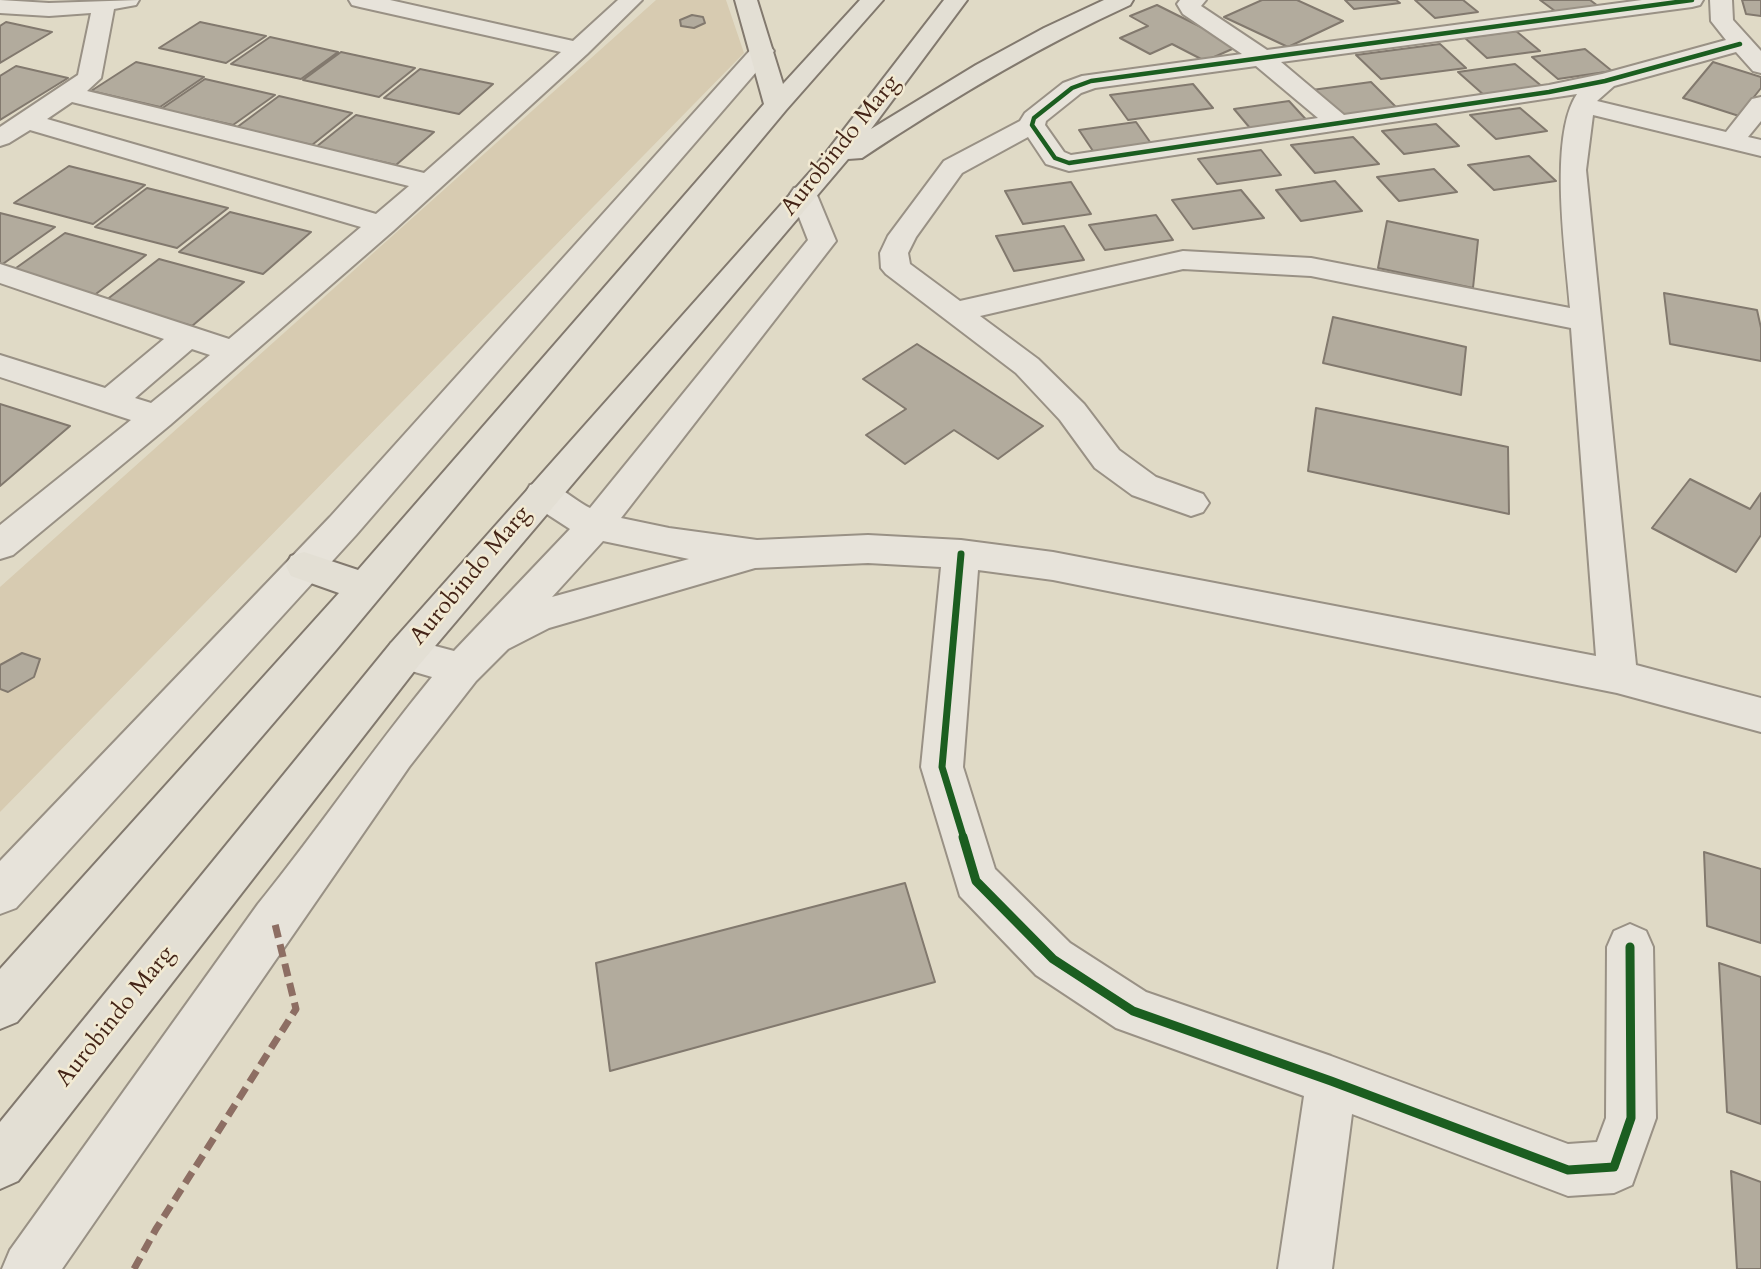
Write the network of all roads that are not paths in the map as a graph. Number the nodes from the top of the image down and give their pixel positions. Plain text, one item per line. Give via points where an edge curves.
1 (128, 0) edge
2 (360, 0) edge
3 (632, 0) edge
4 (746, 0) edge
5 (872, 0) edge
6 (956, 0) edge
7 (1122, 0) edge
8 (1195, 0) edge
9 (1692, 0) edge
10 (1721, 0) edge
11 (104, 5) junction
12 (0, 6) edge
13 (1740, 44) junction
14 (579, 49) junction
15 (762, 51) junction
16 (1261, 57) junction
17 (1761, 66) edge
18 (1605, 81) junction
19 (68, 94) junction
20 (1761, 104) edge
21 (777, 105) junction
22 (1582, 105) junction
23 (26, 121) junction
24 (1339, 123) junction
25 (1031, 125) junction
26 (0, 138) edge
27 (1733, 140) junction
28 (1761, 148) edge
29 (375, 170) junction
30 (815, 182) junction
31 (431, 183) junction
32 (329, 210) junction
33 (383, 225) junction
34 (0, 273) edge
35 (956, 312) junction
36 (1587, 321) junction
37 (186, 337) junction
38 (234, 352) junction
39 (0, 366) edge
40 (109, 402) junction
41 (158, 417) junction
42 (542, 494) junction
43 (1191, 503) dead end
44 (595, 526) junction
45 (0, 545) edge
46 (757, 554) junction
47 (961, 554) junction
48 (304, 566) junction
49 (366, 588) junction
50 (405, 654) junction
51 (462, 669) junction
52 (1617, 677) junction
53 (1761, 715) edge
54 (0, 893) edge
55 (1630, 947) dead end
56 (0, 1005) edge
57 (1331, 1081) junction
58 (0, 1163) edge
59 (29, 1269) edge
60 (1305, 1269) edge

1 - 11 street
2 - 14 street
3 - 14 street
4 - 15 main road
5 - 21 main road
6 - 30 main road, Aurobindo Marg
7 - 30 main road via 1045,37 910,114
8 - 16 street via 1188,4 1191,9
9 - 16 street
10 - 13 street via 1722,22
11 - 12 street via 34,11
11 - 19 street via 89,78
13 - 17 street
13 - 18 street
14 - 31 street
15 - 21 main road
15 - 48 street
16 - 24 street
16 - 25 street via 1080,84
18 - 22 street
18 - 24 street
19 - 23 street
19 - 29 street
20 - 27 street
21 - 49 main road
22 - 27 street
22 - 36 street via 1573,170
23 - 26 street
23 - 32 street
24 - 25 street via 1069,163 1055,158
25 - 35 street via 953,167 894,253 897,268
27 - 28 street
29 - 31 street
29 - 32 street
30 - 42 main road, Aurobindo Marg
30 - 44 street via 822,241
31 - 33 street
32 - 33 street
33 - 38 street
34 - 37 street
35 - 36 street via 1184,260 1311,267
35 - 43 street via 1027,366 1072,412 1107,459 1144,486
36 - 52 street
37 - 38 street
37 - 40 street
38 - 41 street
39 - 40 street
40 - 41 street
41 - 45 street
42 - 44 street
42 - 50 main road, Aurobindo Marg
44 - 46 street
44 - 51 street
46 - 47 street via 868,549
46 - 51 street via 538,616 494,638
47 - 52 street via 1054,566
47 - 57 street via 942,766 976,881 1053,959 1133,1011
48 - 49 main road
48 - 54 street
49 - 56 main road
50 - 51 street
50 - 58 main road, Aurobindo Marg
51 - 59 street via 274,920
52 - 53 street
55 - 57 street via 1631,1118 1614,1167 1568,1170
57 - 60 street

